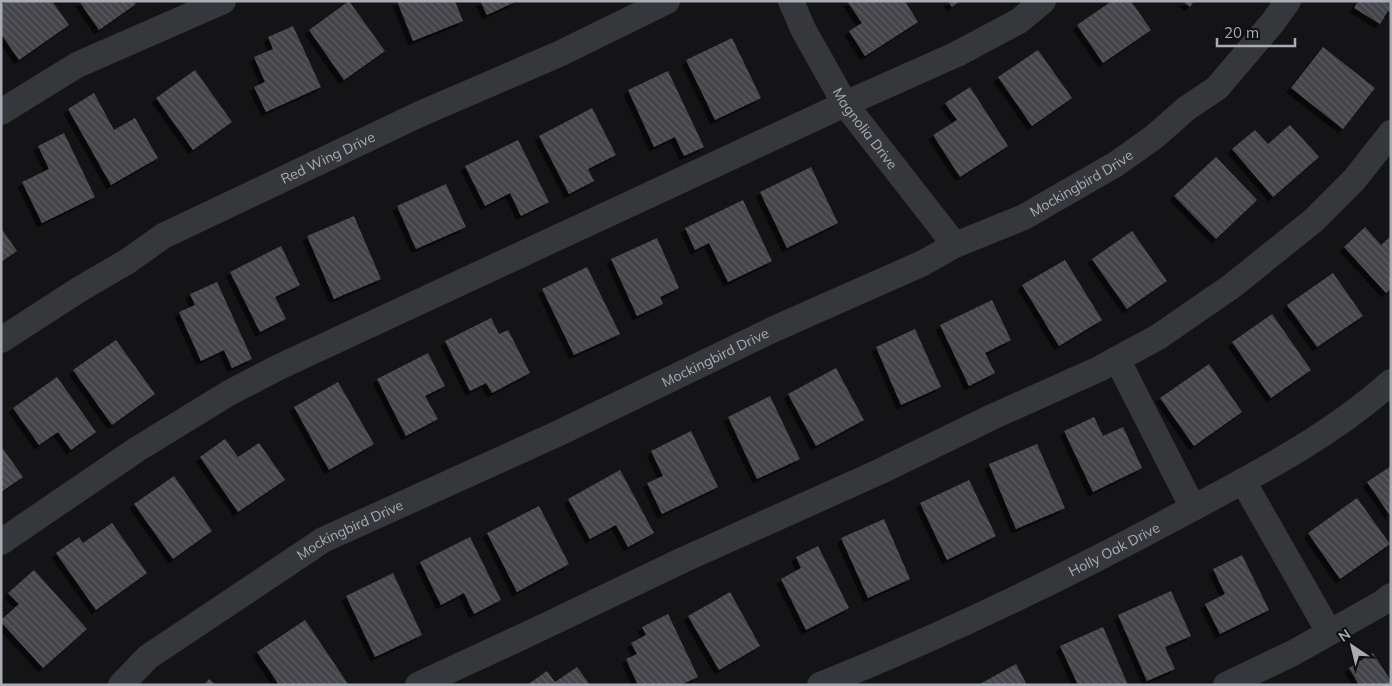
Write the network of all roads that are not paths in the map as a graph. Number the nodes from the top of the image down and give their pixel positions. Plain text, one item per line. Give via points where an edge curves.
1 (223, 1) edge
2 (667, 1) edge
3 (791, 1) edge
4 (1043, 1) edge
5 (1288, 1) edge
6 (845, 104) junction
7 (1, 112) edge
8 (1391, 133) edge
9 (955, 245) junction
10 (1, 340) edge
11 (1117, 359) junction
12 (1391, 382) edge
13 (1243, 482) junction
14 (1193, 508) junction
15 (1, 542) edge
16 (1391, 596) edge
17 (1329, 632) junction
18 (121, 685) edge
19 (418, 685) edge
20 (820, 685) edge
21 (1226, 685) edge

1 - 7 street via 77,65
2 - 10 street, Red Wing Drive via 163,236
3 - 6 street, Magnolia Drive
4 - 6 street via 1018,21 957,54
5 - 9 street, Mockingbird Drive via 1217,88 1187,108 1154,137 1116,164 1024,217
6 - 9 street, Magnolia Drive
6 - 15 street via 279,366 136,450
8 - 11 street via 1354,180 1314,220 1232,286 1158,336
9 - 18 street, Mockingbird Drive via 923,263 774,329 558,433 323,540 148,657
11 - 14 street
11 - 19 street
12 - 13 street, Holly Oak Drive via 1320,437
13 - 14 street, Holly Oak Drive
13 - 17 street
14 - 20 street, Holly Oak Drive via 1030,593
16 - 17 street
17 - 21 street

